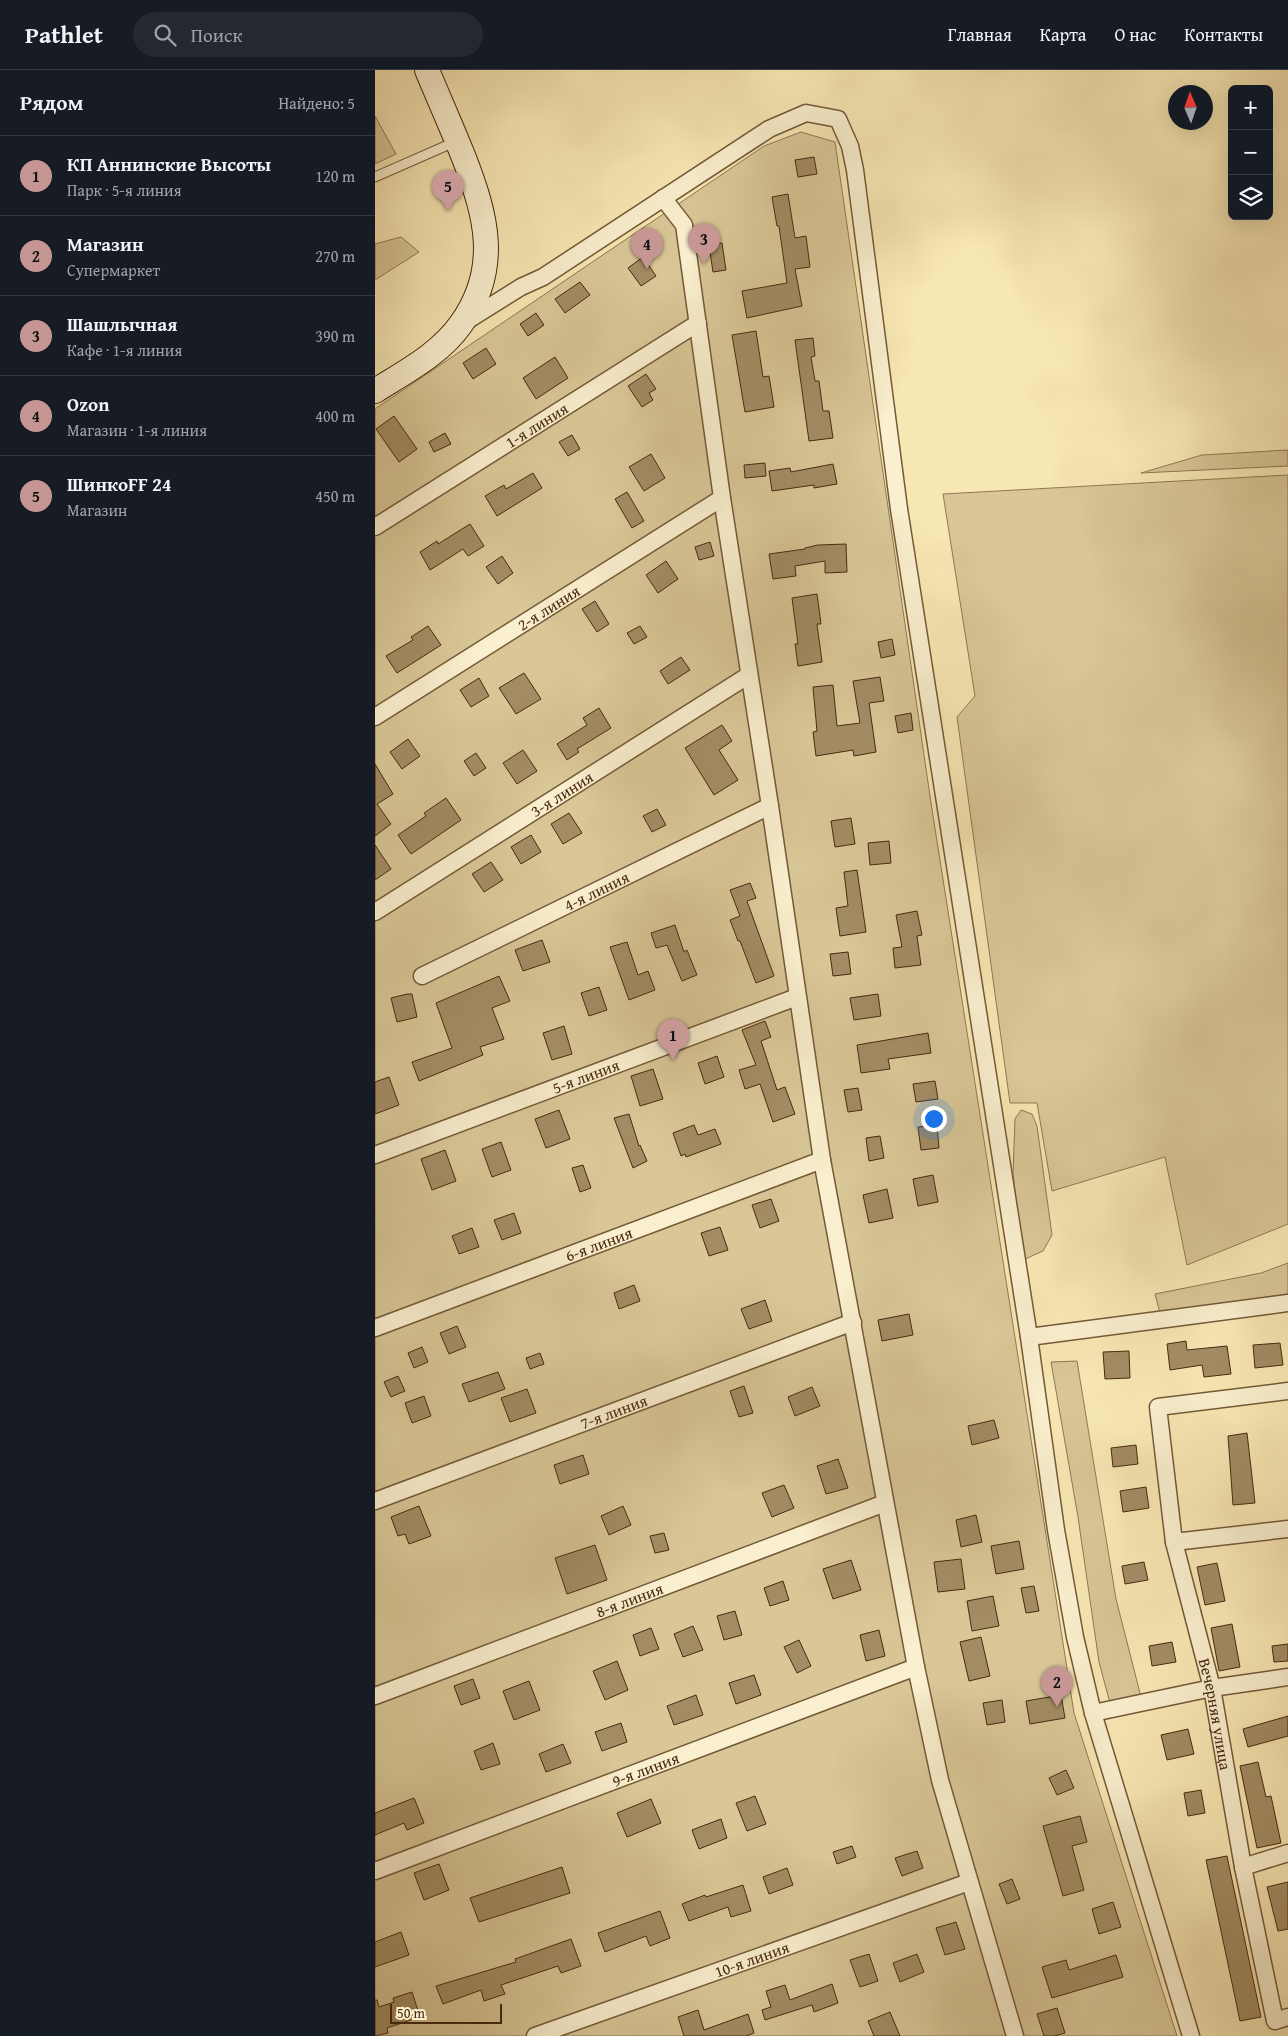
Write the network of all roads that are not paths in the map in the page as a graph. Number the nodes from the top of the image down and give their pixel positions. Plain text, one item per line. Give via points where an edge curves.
1 (427, 70) edge
2 (457, 141) junction
3 (375, 177) edge
4 (663, 198) junction
5 (698, 323) junction
6 (461, 324) junction
7 (375, 391) edge
8 (721, 498) junction
9 (375, 527) edge
10 (749, 675) junction
11 (375, 717) edge
12 (770, 806) junction
13 (375, 912) edge
14 (422, 976) dead end
15 (797, 997) junction
16 (375, 1155) edge
17 (822, 1160) junction
18 (1288, 1304) edge
19 (853, 1322) junction
20 (375, 1328) edge
21 (1029, 1337) junction
22 (1288, 1391) edge
23 (375, 1500) edge
24 (885, 1503) junction
25 (1288, 1529) edge
26 (1174, 1542) junction
27 (916, 1667) junction
28 (1288, 1677) edge
29 (1212, 1688) junction
30 (375, 1696) edge
31 (1093, 1713) junction
32 (1288, 1852) edge
33 (1243, 1867) junction
34 (375, 1871) edge
35 (969, 1882) junction
36 (1281, 2019) edge
37 (535, 2036) edge
38 (1015, 2036) edge
39 (1191, 2036) edge

1 - 2 main road
2 - 3 lane
2 - 6 main road via 477,191 487,253 480,289
4 - 5 street via 683,225
4 - 6 street via 543,277 521,286
4 - 21 street via 769,129 806,112 838,120 850,146 899,509
5 - 8 street
5 - 9 street, 1-я линия
6 - 7 main road via 431,355
8 - 10 street
8 - 11 street, 2-я линия
10 - 12 street
10 - 13 street, 3-я линия
12 - 14 street, 4-я линия
12 - 15 street
15 - 16 street, 5-я линия
15 - 17 street
17 - 19 street
17 - 20 street, 6-я линия
18 - 21 street
19 - 23 street, 7-я линия
19 - 24 street
21 - 31 street via 1056,1530 1075,1637
22 - 26 street, Вечерняя улица via 1158,1407
24 - 27 street
24 - 30 street, 8-я линия
25 - 26 street
26 - 29 street, Вечерняя улица
27 - 34 street, 9-я линия
27 - 35 street via 940,1780
28 - 29 street
29 - 31 street
29 - 33 street, Вечерняя улица
31 - 39 street
32 - 33 street
33 - 36 street, Вечерняя улица
35 - 37 street, 10-я линия
35 - 38 street

